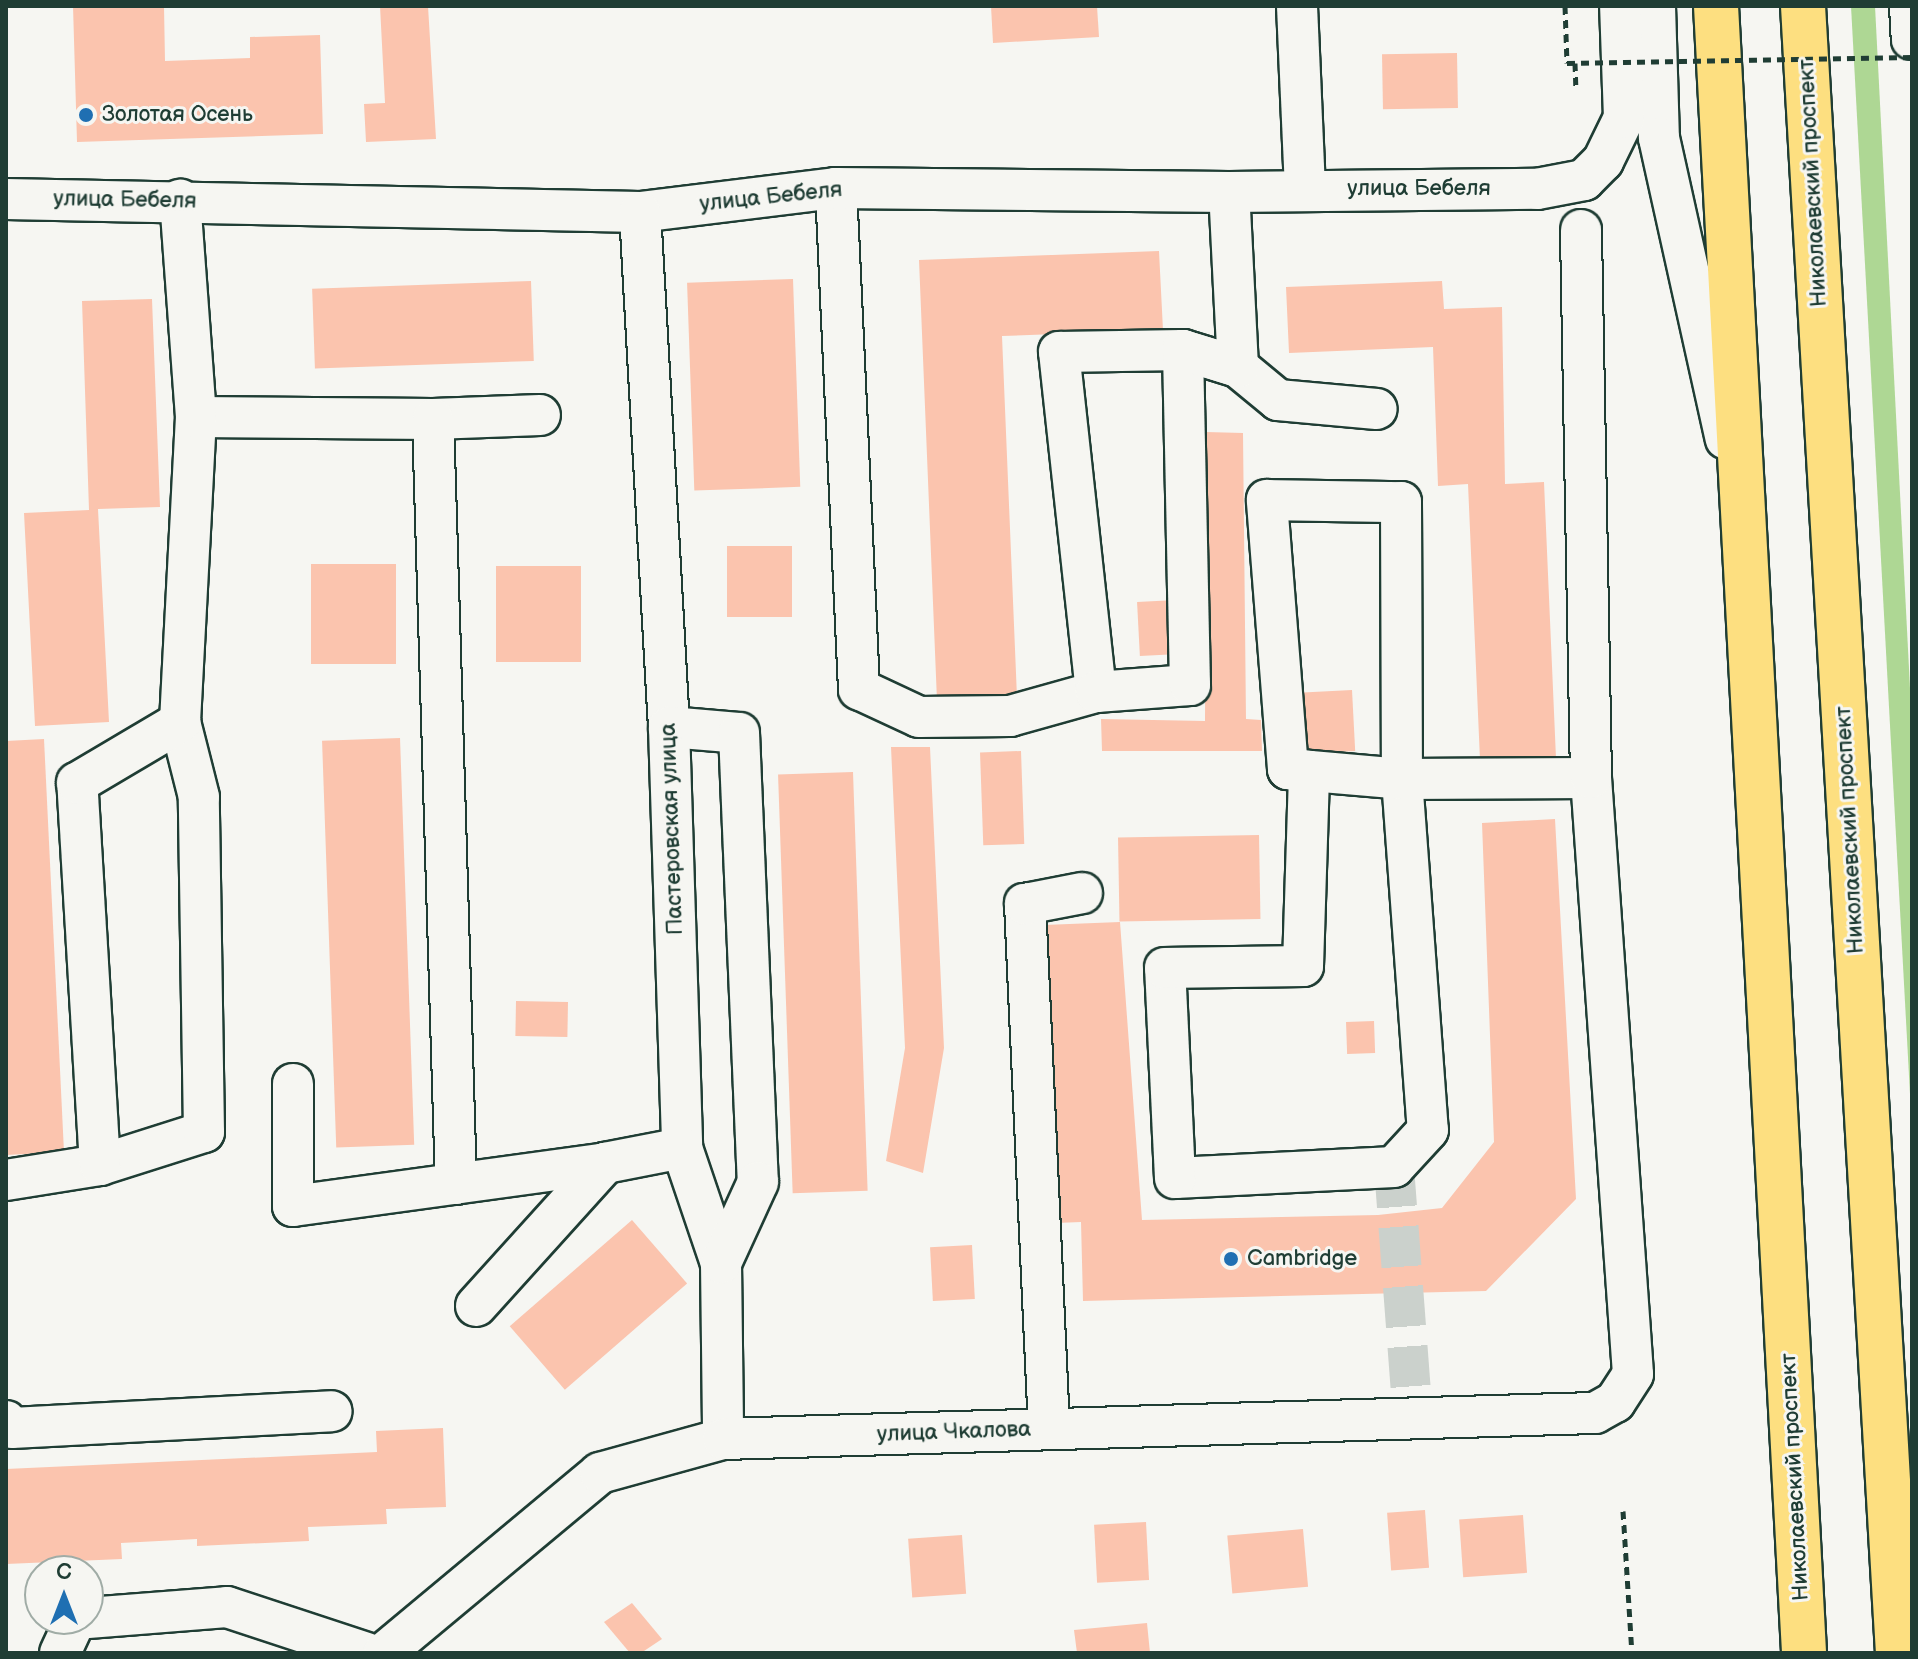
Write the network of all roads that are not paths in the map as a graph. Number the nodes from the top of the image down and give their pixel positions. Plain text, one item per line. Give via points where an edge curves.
1 (1297, 6) edge
2 (1620, 6) edge
3 (1655, 6) edge
4 (1716, 6) edge
5 (1803, 6) edge
6 (1910, 6) edge
7 (1912, 39) edge
8 (836, 188) junction
9 (1305, 190) junction
10 (1229, 192) junction
11 (6, 199) edge
12 (180, 200) junction
13 (640, 212) junction
14 (1581, 230) dead end
15 (1183, 350) junction
16 (1238, 367) junction
17 (1377, 409) dead end
18 (540, 415) dead end
19 (196, 417) junction
20 (433, 419) junction
21 (1746, 530) junction
22 (1096, 692) junction
23 (180, 722) junction
24 (669, 727) junction
25 (1309, 771) junction
26 (1591, 778) junction
27 (1402, 779) junction
28 (1082, 893) dead end
29 (293, 1084) dead end
30 (682, 1148) junction
31 (605, 1163) junction
32 (100, 1165) junction
33 (6, 1180) edge
34 (456, 1184) junction
35 (721, 1263) junction
36 (476, 1306) dead end
37 (332, 1411) dead end
38 (6, 1421) edge
39 (1049, 1428) junction
40 (723, 1439) junction
41 (104, 1617) edge
42 (367, 1653) edge
43 (384, 1653) edge
44 (1804, 1653) edge
45 (1898, 1653) edge

1 - 9 street
2 - 9 street, улица Бебеля via 1624,118 1603,161 1584,180 1537,189
3 - 21 street via 1659,138
4 - 21 main road, Николаевский проспект
5 - 45 main road, Николаевский проспект
6 - 7 street
8 - 10 street, улица Бебеля
8 - 13 street, улица Бебеля
8 - 22 street via 859,689 919,717 1010,716
9 - 10 street, улица Бебеля
10 - 16 street
11 - 12 street, улица Бебеля
12 - 13 street, улица Бебеля
12 - 19 street
13 - 24 street, Пастеровская улица
14 - 26 street
15 - 16 street
15 - 22 street via 1190,685
15 - 22 street via 1059,352
16 - 17 street via 1278,400
18 - 20 street
19 - 20 street
19 - 23 street
20 - 34 street
21 - 44 main road, Николаевский проспект
23 - 32 street via 77,783
23 - 32 street via 199,797 204,1132
24 - 30 street, Пастеровская улица
24 - 35 street via 739,733 758,1182
25 - 27 street
25 - 27 street via 1288,769 1267,500 1401,502
25 - 27 street via 1303,966 1165,968 1175,1178 1394,1167 1428,1130
26 - 27 street
26 - 39 street, улица Чкалова via 1633,1374 1615,1402 1595,1413
28 - 39 street via 1025,904
29 - 34 street via 293,1206
30 - 31 street
30 - 35 street, Пастеровская улица
31 - 34 street
31 - 36 street
32 - 33 street
35 - 40 street, Пастеровская улица
37 - 38 street via 12,1428
39 - 40 street, улица Чкалова
40 - 43 street, улица Чкалова via 600,1473
41 - 42 street via 227,1607

